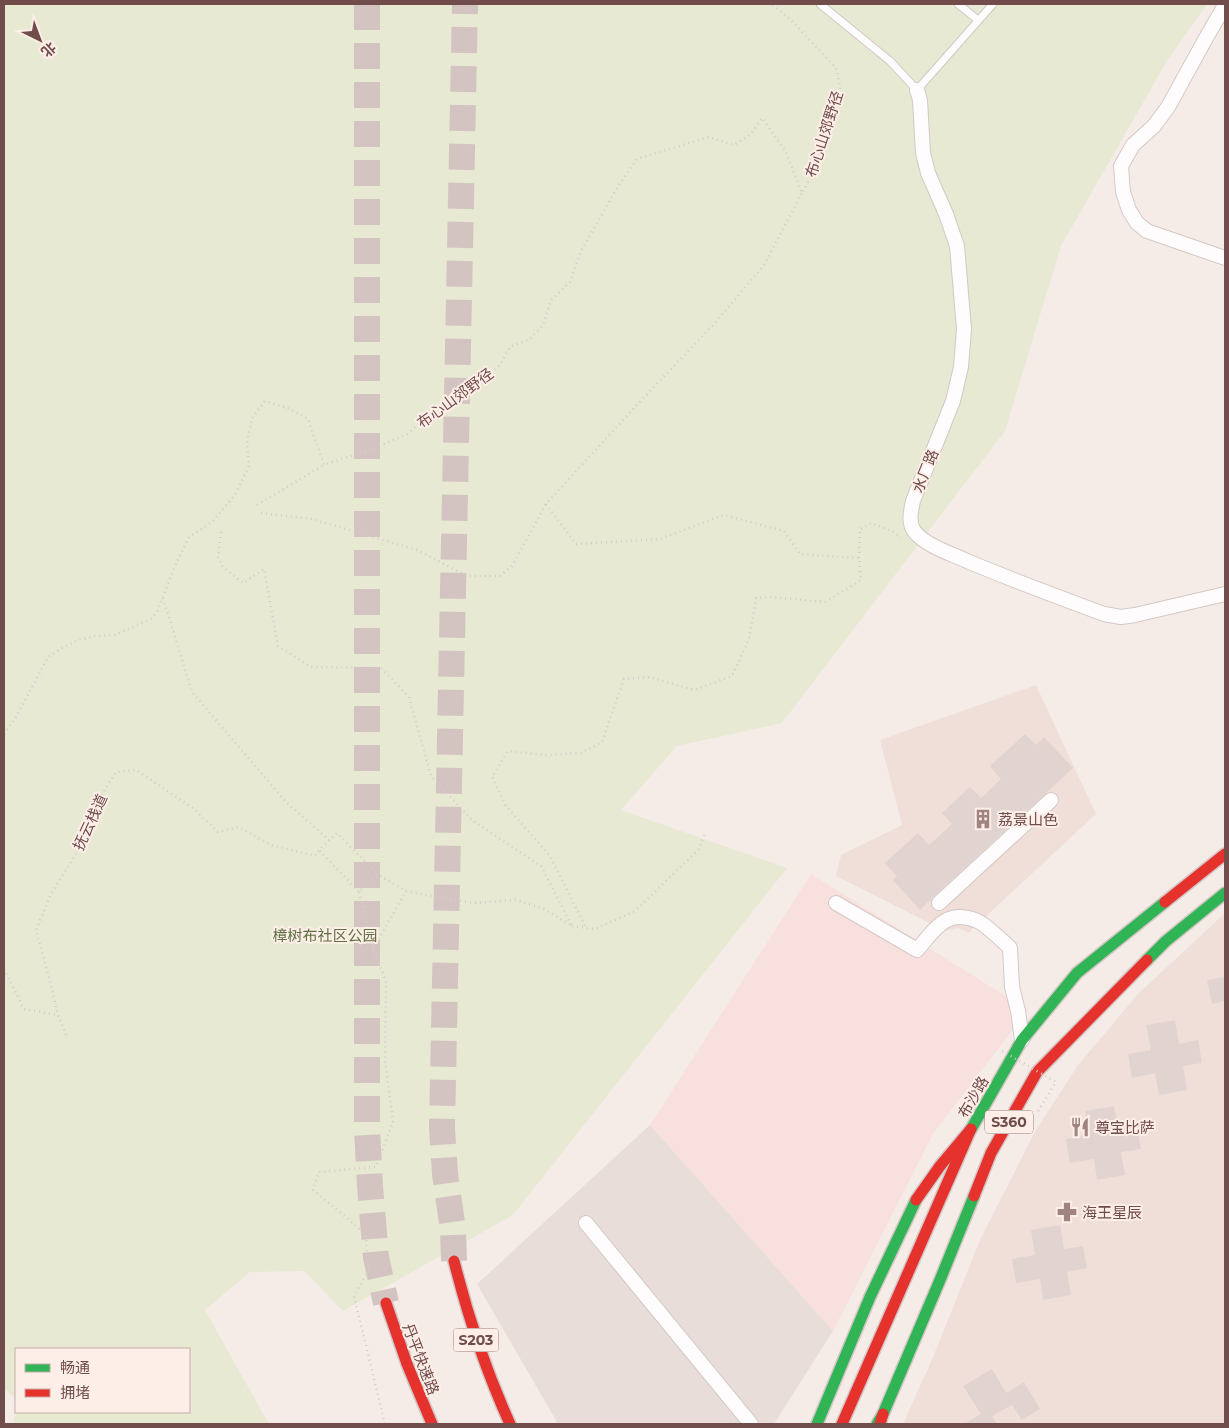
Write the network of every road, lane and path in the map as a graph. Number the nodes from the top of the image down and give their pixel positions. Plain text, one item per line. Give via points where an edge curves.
1 (772, 4) edge
2 (820, 4) edge
3 (958, 4) edge
4 (993, 4) edge
5 (1225, 6) edge
6 (978, 20) junction
7 (917, 90) junction
8 (802, 193) junction
9 (1225, 258) edge
10 (324, 465) junction
11 (546, 504) junction
12 (257, 505) dead end
13 (261, 513) dead end
14 (221, 532) dead end
15 (906, 542) dead end
16 (859, 558) junction
17 (1225, 594) edge
18 (163, 596) junction
19 (4, 734) edge
20 (1051, 800) dead end
21 (705, 833) dead end
22 (329, 840) junction
23 (319, 850) junction
24 (1225, 854) edge
25 (377, 874) junction
26 (406, 891) junction
27 (359, 892) junction
28 (1225, 893) edge
29 (836, 902) dead end
30 (939, 903) dead end
31 (572, 926) junction
32 (586, 928) junction
33 (373, 949) junction
34 (4, 969) edge
35 (58, 1016) junction
36 (66, 1035) dead end
37 (1022, 1040) junction
38 (1002, 1051) dead end
39 (1056, 1082) dead end
40 (971, 1129) junction
41 (586, 1223) dead end
42 (454, 1261) tunnel mouth
43 (386, 1303) tunnel mouth
44 (414, 1385) junction
45 (509, 1421) edge
46 (880, 1421) edge
47 (385, 1424) edge
48 (426, 1424) edge
49 (432, 1424) edge
50 (751, 1424) edge
51 (817, 1424) edge
52 (842, 1424) edge

1 - 8 path, 布心山郊野径 via 836,68 841,91 826,128 814,172
2 - 7 lane via 890,61
3 - 6 lane
4 - 6 lane
5 - 9 street via 1168,107 1154,126 1133,145 1122,166 1123,192 1137,223 1147,231
6 - 7 lane
7 - 17 street, 水厂路 via 928,173 957,246 964,329 961,367 953,401 913,501 910,518 914,531 948,552 989,570 1104,614 1135,615
8 - 10 path, 布心山郊野径 via 786,152 762,118 751,134 734,145 709,137 637,159 616,188 582,251 570,282 551,300 543,325 530,340 510,346 500,366 466,394 438,407 407,434
8 - 11 path via 764,265 715,323
10 - 12 path
10 - 18 path via 308,419 265,401 252,418 247,442 248,466 235,495 212,522 189,537
11 - 13 path via 512,566 500,576 467,576 417,550 312,519
11 - 16 path via 576,544 660,539 724,515 784,531 800,554
14 - 31 path via 218,557 222,566 242,583 264,569 278,646 311,667 381,668 409,697 432,776 473,820 541,866
15 - 16 path via 892,531 871,523 860,529
16 - 32 path via 861,580 825,602 756,598 749,639 732,676 694,690 649,677 624,679 602,742 581,753 545,755 508,751 492,777 506,806 550,856
18 - 19 path via 151,619 115,635 78,640 48,657
18 - 22 path via 192,692 286,802
20 - 30 street
21 - 32 path via 699,848 635,911 595,929
22 - 23 path
22 - 25 path via 337,833
23 - 27 path
23 - 35 path, 抚云栈道 via 315,856 271,845 240,827 218,832 193,808 136,770 116,772 92,810 81,846 51,894 36,930
24 - 37 main road, 布沙路 / S360 via 1077,973
25 - 26 path
25 - 27 path
26 - 31 path via 474,903 516,900 544,909
26 - 33 path
27 - 33 path
28 - 46 main road, S360 via 1166,941 1037,1072 991,1153
29 - 37 street via 917,950 947,920 970,918 983,923 1010,948 1012,987
31 - 32 path
33 - 47 path via 386,982 385,1060 392,1122 376,1167 320,1172 313,1190 366,1235 368,1272 354,1296
34 - 35 path via 24,1009
35 - 36 path, 抚云栈道
37 - 40 main road, 布沙路 / S360
38 - 39 path, bridge
40 - 51 main road via 916,1200 870,1297
40 - 52 main road, 布沙路 / S360
41 - 50 street
42 - 45 main road, S203 via 479,1350
43 - 44 main road, 丹平快速路
44 - 48 main road
44 - 49 main road, 丹平快速路

